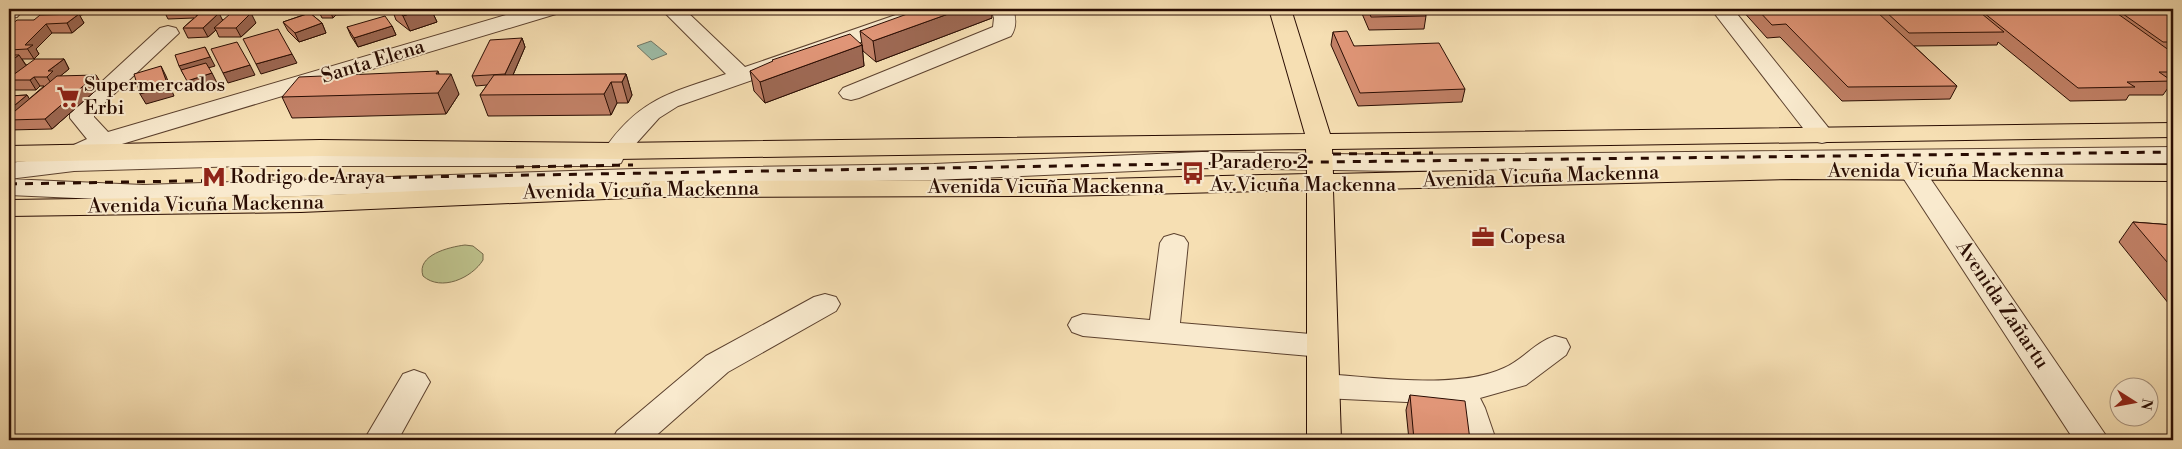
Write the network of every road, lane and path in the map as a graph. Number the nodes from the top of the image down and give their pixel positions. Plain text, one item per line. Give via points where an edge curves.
1 (13, 9) edge
2 (548, 9) edge
3 (672, 9) edge
4 (933, 9) edge
5 (1002, 9) edge
6 (1280, 9) edge
7 (1722, 9) edge
8 (9, 12) edge
9 (168, 33) dead end
10 (740, 75) junction
11 (850, 93) dead end
12 (2173, 130) edge
13 (1822, 136) junction
14 (2173, 137) edge
15 (103, 142) junction
16 (616, 151) junction
17 (76, 152) junction
18 (9, 154) edge
19 (2173, 155) edge
20 (1319, 159) junction
21 (51, 166) junction
22 (1911, 170) junction
23 (2173, 173) edge
24 (11, 190) edge
25 (1174, 243) dead end
26 (825, 304) dead end
27 (1083, 325) dead end
28 (1164, 332) junction
29 (1322, 346) junction
30 (1555, 347) dead end
31 (414, 382) dead end
32 (1323, 386) junction
33 (1457, 393) junction
34 (381, 440) edge
35 (629, 440) edge
36 (1324, 440) edge
37 (1479, 440) edge
38 (2092, 440) edge

1 - 8 street
2 - 15 street, Santa Elena
3 - 10 street
4 - 10 street
5 - 11 street via 1005,18 1003,31
6 - 20 main road
7 - 13 street
9 - 15 street via 82,111 82,118
10 - 16 street via 670,101 650,113
12 - 13 main road, Avenida Vicuña Mackenna
13 - 20 main road, Avenida Vicuña Mackenna
14 - 20 street
15 - 17 street, Santa Elena
16 - 17 main road, Avenida Vicuña Mackenna via 310,148
16 - 20 main road, Avenida Vicuña Mackenna
17 - 18 main road, Avenida Vicuña Mackenna
17 - 21 street, Santa Elena
19 - 20 street
20 - 21 street via 278,158
20 - 22 main road, Avenida Vicuña Mackenna via 1555,175
20 - 24 main road, Avenida Vicuña Mackenna via 1018,189 652,189 301,204
20 - 29 main road
21 - 24 street, Santa Elena
22 - 23 main road, Avenida Vicuña Mackenna
22 - 38 street, Avenida Zañartu
25 - 28 street
26 - 35 street via 717,364
27 - 28 street
28 - 29 street
29 - 32 main road
30 - 33 street via 1515,376
31 - 34 street
32 - 33 street
32 - 36 main road
33 - 37 street via 1469,408

